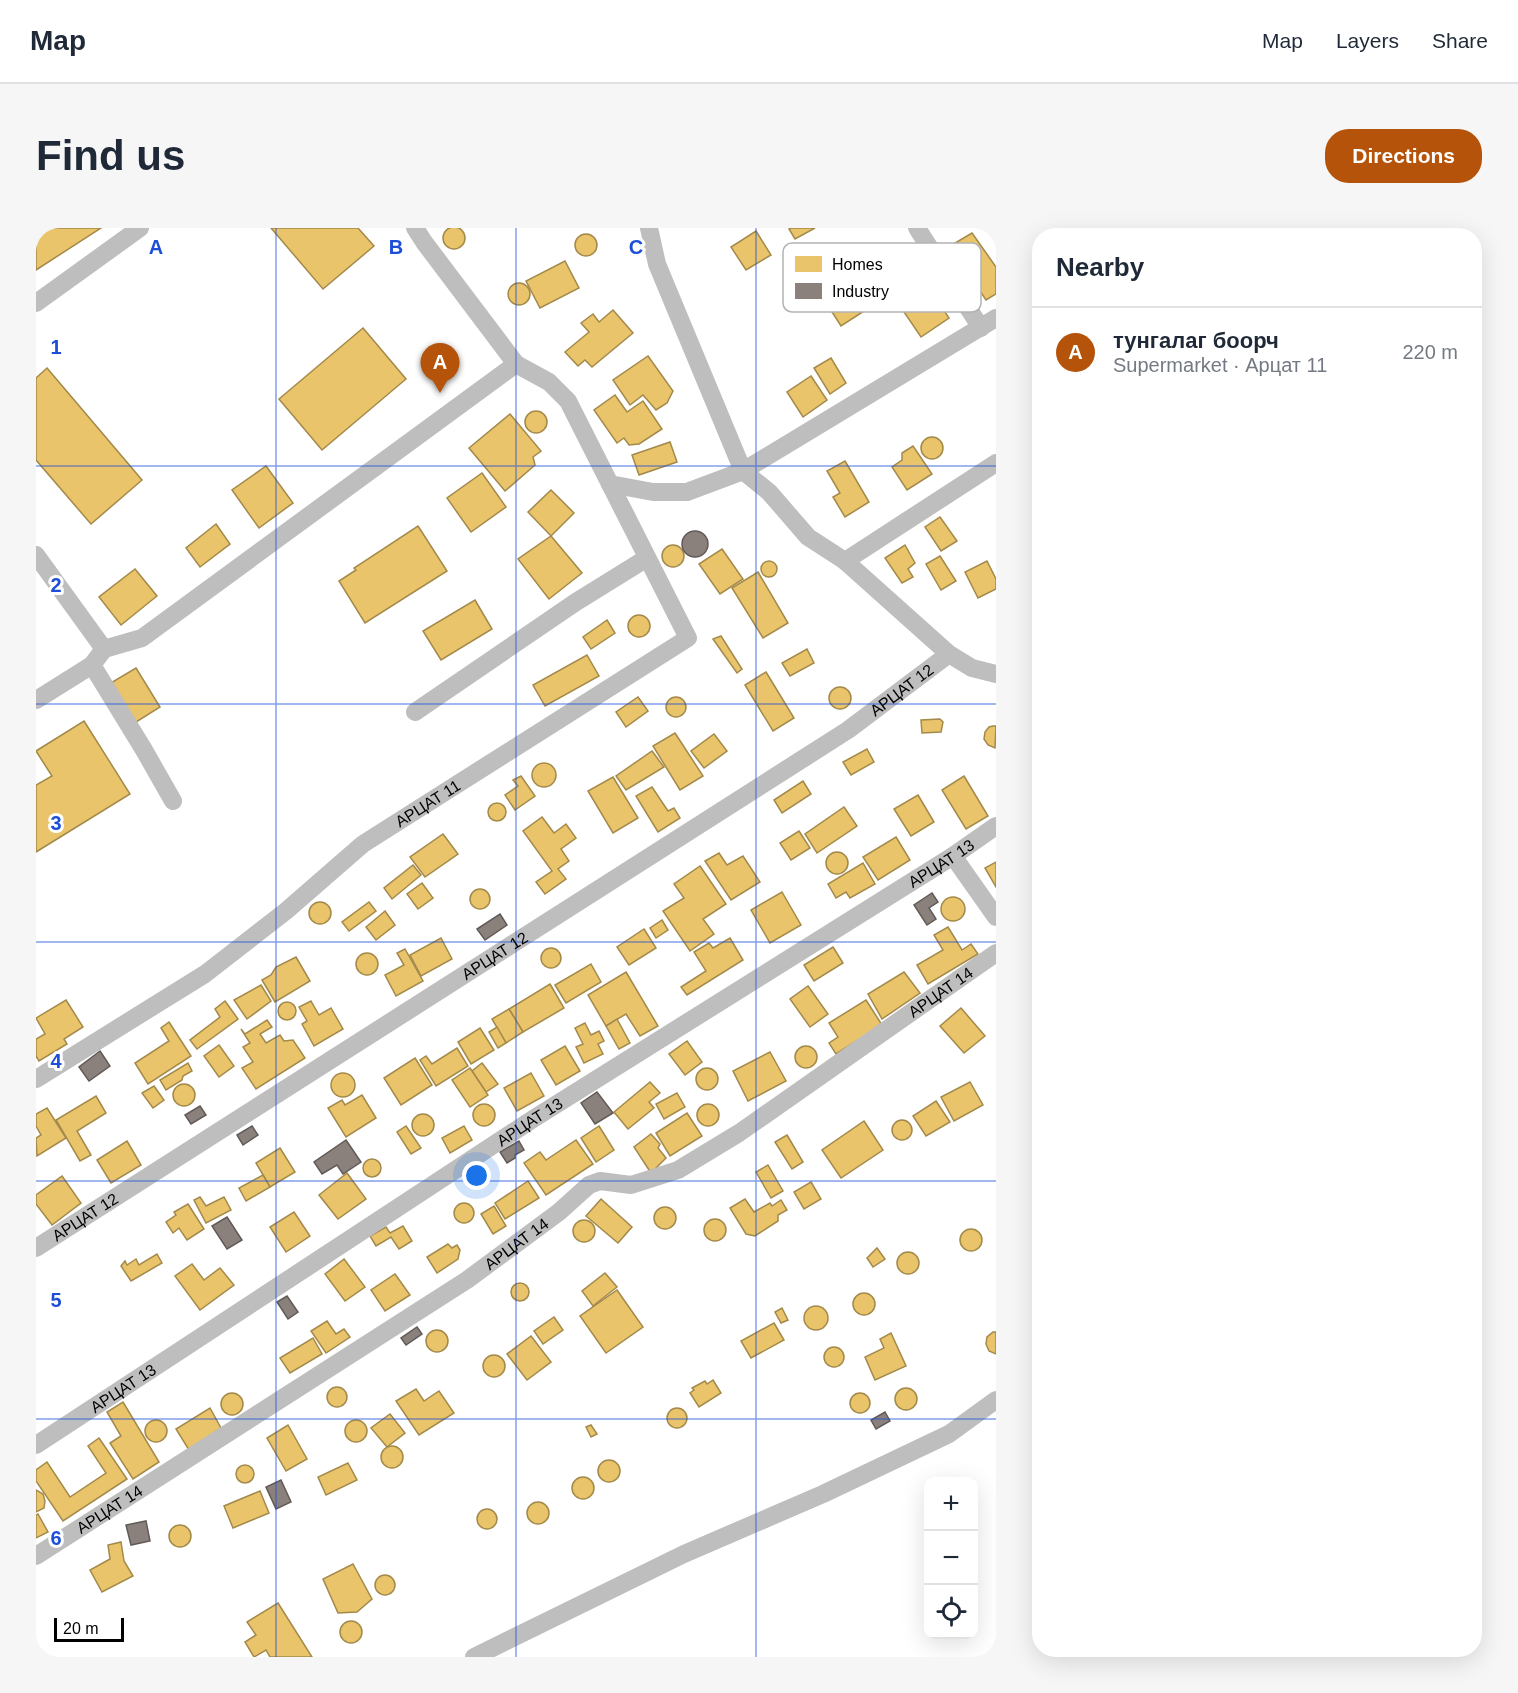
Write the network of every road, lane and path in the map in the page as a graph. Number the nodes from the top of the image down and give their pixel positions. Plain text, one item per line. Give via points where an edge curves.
1 (140, 228) edge
2 (415, 228) edge
3 (649, 228) edge
4 (917, 228) edge
5 (928, 243) edge
6 (36, 303) edge
7 (989, 323) edge
8 (516, 364) junction
9 (996, 463) edge
10 (743, 471) junction
11 (610, 484) junction
12 (36, 555) edge
13 (647, 558) junction
14 (845, 561) junction
15 (104, 649) junction
16 (949, 654) junction
17 (92, 665) junction
18 (996, 674) edge
19 (36, 700) edge
20 (415, 712) dead end
21 (173, 801) dead end
22 (996, 826) edge
23 (953, 856) junction
24 (996, 917) edge
25 (996, 953) edge
26 (36, 1079) edge
27 (36, 1248) edge
28 (996, 1400) edge
29 (36, 1445) edge
30 (36, 1556) edge
31 (474, 1657) edge

1 - 6 street
2 - 8 street
3 - 10 street via 657,264
4 - 5 street
7 - 10 street
8 - 11 street, АРЦАТ 11 via 549,382 568,401
8 - 15 street via 142,638
9 - 14 street
10 - 11 street via 687,492 653,492
10 - 14 street via 770,492 808,537
11 - 13 street, АРЦАТ 11
12 - 15 street
13 - 20 street
13 - 26 street, АРЦАТ 11 via 688,638 363,844 205,974
14 - 16 street
15 - 17 street
16 - 18 street via 972,668
16 - 27 street, АРЦАТ 12 via 848,730
17 - 19 street
17 - 21 street
22 - 23 street, АРЦАТ 13
23 - 24 street
23 - 29 street, АРЦАТ 13 via 533,1119
25 - 30 street, АРЦАТ 14 via 749,1126 678,1170 631,1185 600,1181 589,1185 467,1280
28 - 31 street via 949,1434 684,1554

